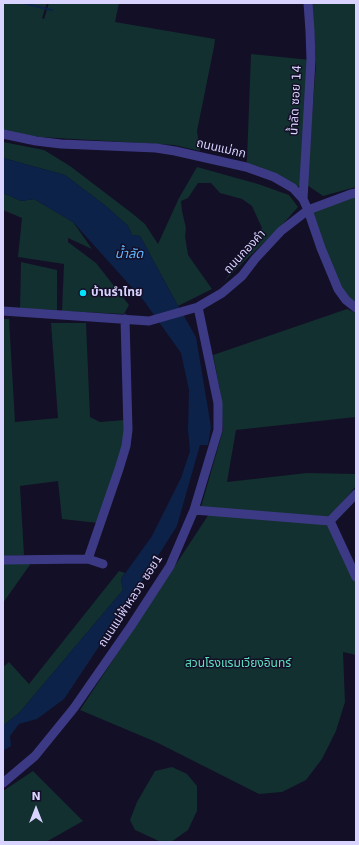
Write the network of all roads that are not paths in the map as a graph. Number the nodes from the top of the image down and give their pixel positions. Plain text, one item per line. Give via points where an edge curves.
1 (308, 3) edge
2 (3, 134) edge
3 (356, 193) edge
4 (302, 199) junction
5 (308, 210) junction
6 (198, 307) junction
7 (356, 308) edge
8 (3, 311) edge
9 (125, 319) junction
10 (356, 494) edge
11 (194, 510) junction
12 (330, 521) junction
13 (88, 558) junction
14 (3, 560) edge
15 (103, 564) dead end
16 (356, 578) edge
17 (3, 783) edge

1 - 4 street, น้ำลัด ซอย 14 via 311,60
2 - 4 street, ถนนแม่กก via 61,144 176,151 267,174 293,188
3 - 5 street, ถนนกองคำ
4 - 5 street, ถนนแม่กก
5 - 6 street, ถนนกองคำ via 281,230 242,276 222,293
5 - 7 street, ถนนแม่กก via 338,289
6 - 9 street, ถนนกองคำ via 149,321
6 - 11 street, ถนนแม่ฟ้าหลวง ซอย1 via 218,403 218,430
8 - 9 street
9 - 13 street via 128,430 126,446
10 - 12 street
11 - 12 street
11 - 17 street, ถนนแม่ฟ้าหลวง ซอย1 via 170,566 74,708 35,756
12 - 16 street
13 - 14 street
13 - 15 street

